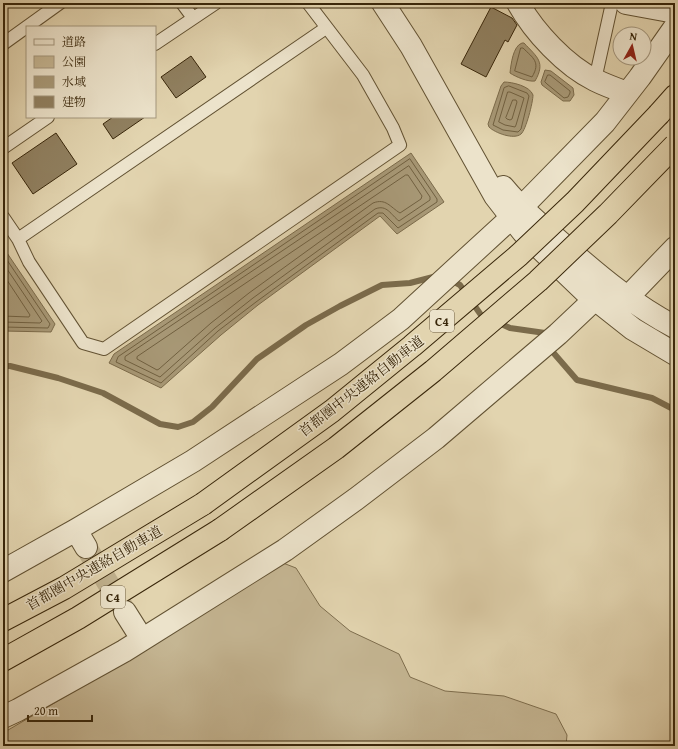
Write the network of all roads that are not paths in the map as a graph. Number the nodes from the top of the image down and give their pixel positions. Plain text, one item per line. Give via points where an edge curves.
1 (60, 3) edge
2 (182, 3) edge
3 (216, 3) edge
4 (308, 3) edge
5 (383, 3) edge
6 (518, 3) edge
7 (612, 3) edge
8 (626, 3) edge
9 (675, 12) edge
10 (193, 18) junction
11 (28, 26) edge
12 (26, 27) edge
13 (675, 27) edge
14 (326, 28) junction
15 (156, 43) edge
16 (3, 44) edge
17 (595, 80) junction
18 (627, 93) junction
19 (675, 96) edge
20 (47, 118) edge
21 (675, 145) edge
22 (3, 148) edge
23 (516, 213) junction
24 (3, 217) edge
25 (18, 239) junction
26 (675, 248) edge
27 (627, 298) junction
28 (594, 300) junction
29 (675, 327) edge
30 (675, 354) edge
31 (3, 571) edge
32 (125, 612) tunnel mouth
33 (3, 620) edge
34 (142, 639) junction
35 (3, 660) edge
36 (3, 717) edge

1 - 11 lane
2 - 10 lane
3 - 10 lane
4 - 14 lane
5 - 23 street via 448,110
6 - 17 street via 532,25 557,52 578,70
7 - 17 lane
8 - 9 street
10 - 15 lane
12 - 16 lane
13 - 18 street
14 - 25 lane
14 - 25 lane via 363,76 400,145 104,349 83,343 29,262
17 - 18 street
18 - 23 street via 604,122
19 - 33 highway, 首都圏中央連絡自動車道 / C4, bridge via 575,202 519,255 332,411 203,504 64,588
20 - 22 lane
21 - 35 highway, C4, bridge via 538,281 433,371 336,448 220,530 78,618
23 - 27 street
23 - 28 street via 523,232
23 - 31 street via 401,318 342,364 193,461 81,539
24 - 25 lane
26 - 27 street
27 - 29 street
28 - 30 street via 633,329
28 - 34 street via 442,433 356,499 285,550
32 - 34 street
34 - 36 street

